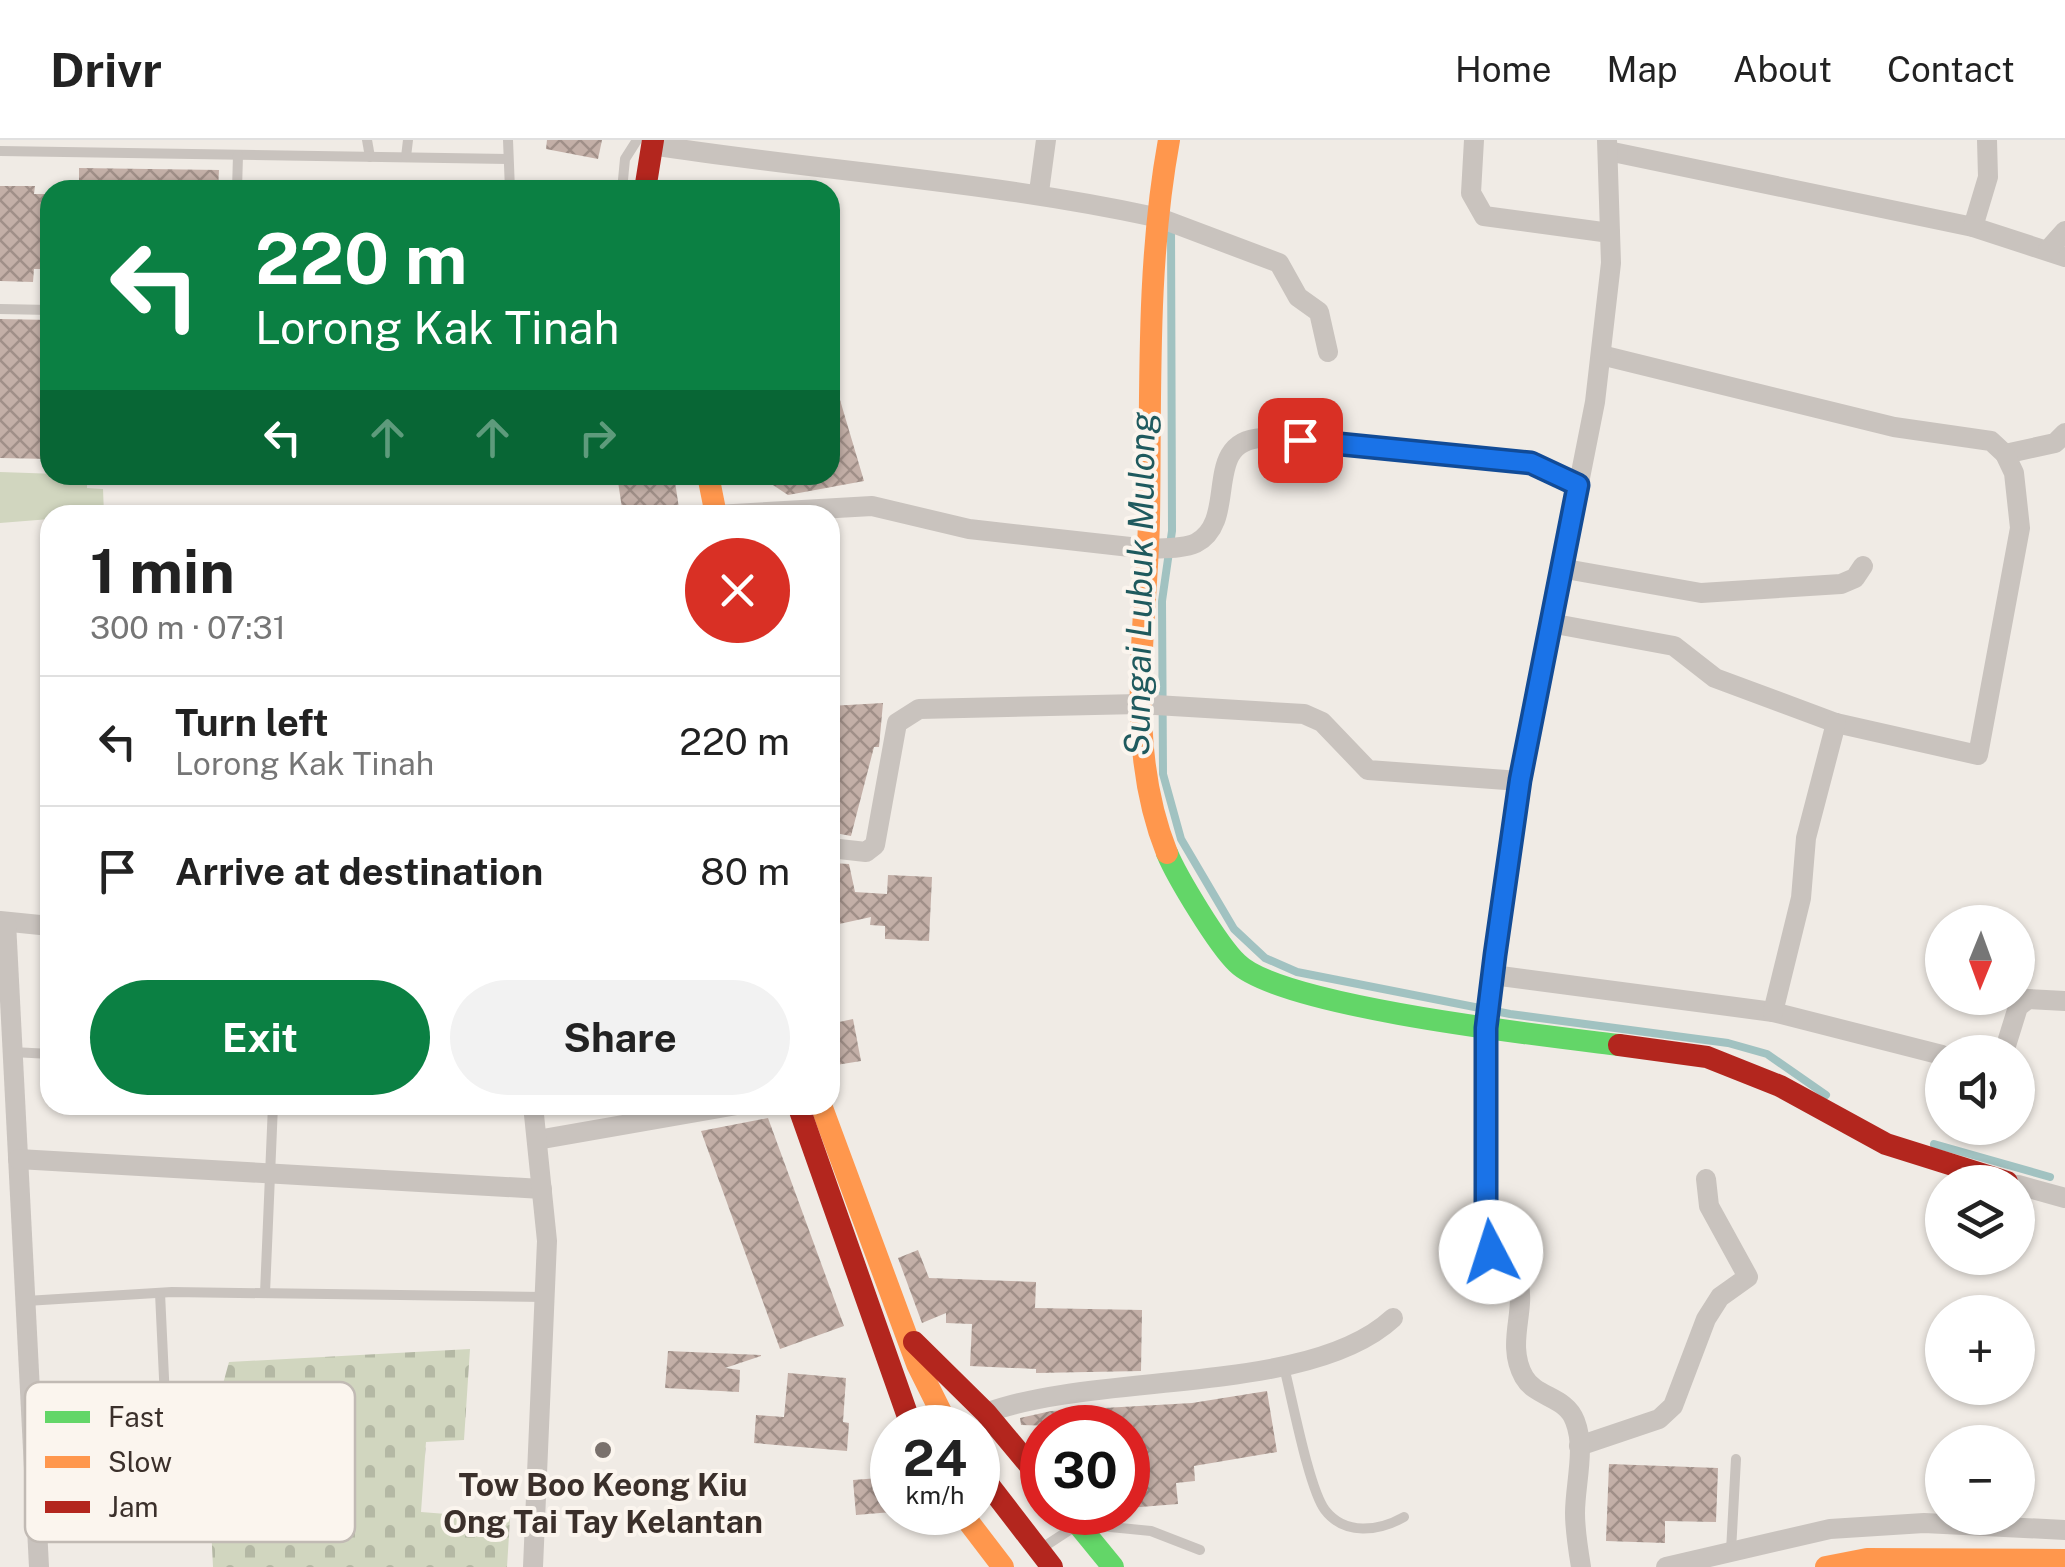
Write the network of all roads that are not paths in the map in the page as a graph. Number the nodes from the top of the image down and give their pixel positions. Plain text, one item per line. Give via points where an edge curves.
1 (366, 140) edge
2 (408, 140) edge
3 (508, 140) edge
4 (1046, 140) edge
5 (1168, 140) edge
6 (1474, 140) edge
7 (1987, 140) edge
8 (647, 142) edge
9 (1607, 146) edge
10 (0, 151) edge
11 (238, 155) junction
12 (370, 156) junction
13 (406, 157) junction
14 (508, 159) junction
15 (237, 180) edge
16 (509, 180) edge
17 (623, 180) edge
18 (646, 180) edge
19 (1039, 192) junction
20 (1156, 217) junction
21 (1973, 227) junction
22 (2065, 231) edge
23 (1610, 233) junction
24 (2056, 254) edge
25 (0, 309) edge
26 (40, 310) edge
27 (1328, 352) dead end
28 (1601, 356) junction
29 (2065, 433) edge
30 (2005, 454) junction
31 (1578, 485) junction
32 (840, 508) edge
33 (1148, 549) junction
34 (1863, 566) dead end
35 (1560, 568) junction
36 (1550, 623) junction
37 (1139, 704) junction
38 (1836, 723) junction
39 (1520, 780) junction
40 (840, 849) edge
41 (3, 921) edge
42 (40, 925) edge
43 (1493, 975) junction
44 (2065, 1001) edge
45 (1774, 1012) junction
46 (1487, 1024) junction
47 (2009, 1035) edge
48 (1925, 1051) edge
49 (13, 1052) junction
50 (40, 1053) edge
51 (272, 1115) edge
52 (534, 1115) edge
53 (680, 1115) edge
54 (802, 1115) edge
55 (825, 1115) edge
56 (537, 1140) junction
57 (18, 1159) junction
58 (1953, 1165) edge
59 (269, 1173) junction
60 (1706, 1179) dead end
61 (542, 1189) junction
62 (2035, 1190) edge
63 (2065, 1198) edge
64 (160, 1293) junction
65 (265, 1294) junction
66 (544, 1298) junction
67 (26, 1301) junction
68 (1394, 1318) dead end
69 (905, 1332) junction
70 (1284, 1367) junction
71 (30, 1382) edge
72 (164, 1382) edge
73 (904, 1405) edge
74 (938, 1405) edge
75 (979, 1405) edge
76 (1000, 1408) edge
77 (1000, 1429) edge
78 (1579, 1446) junction
79 (1020, 1453) edge
80 (1736, 1460) dead end
81 (1000, 1499) edge
82 (1404, 1517) dead end
83 (2065, 1530) edge
84 (1150, 1532) edge
85 (979, 1535) edge
86 (1062, 1535) edge
87 (1087, 1535) edge
88 (39, 1542) edge
89 (1200, 1550) dead end
90 (1731, 1551) junction
91 (1046, 1558) edge
92 (2065, 1560) edge
93 (40, 1567) edge
94 (533, 1567) edge
95 (1003, 1567) edge
96 (1114, 1567) edge
97 (1581, 1567) edge
98 (1666, 1567) edge
99 (1826, 1567) edge

1 - 12 lane
2 - 13 lane
3 - 14 lane
4 - 19 street
5 - 20 street
6 - 23 street via 1471,193 1484,216
7 - 21 street via 1988,177
8 - 17 lane via 626,159
8 - 18 street
8 - 19 street via 763,162
9 - 21 street
9 - 23 street
10 - 11 lane
11 - 12 lane
11 - 15 lane
12 - 13 lane
13 - 14 lane
14 - 16 lane
19 - 20 street
20 - 27 street via 1284,267 1298,296 1318,312
20 - 33 street
21 - 24 street
22 - 24 street
23 - 28 street
25 - 26 lane
28 - 30 street via 1894,427 1968,434
28 - 31 street
29 - 30 street via 2049,445
30 - 38 street via 2020,528 1978,755
31 - 33 street via 1531,463 1247,438 1229,455 1209,530 1196,542
31 - 35 street
32 - 33 street via 872,506 969,529
33 - 37 street
34 - 35 street via 1841,584 1705,594
35 - 36 street
36 - 38 street via 1674,646 1715,678
36 - 39 street
37 - 39 street via 1311,716 1368,770
37 - 40 street via 910,710 897,723 875,845 866,852
37 - 46 street via 1152,816 1172,866 1237,964 1270,984 1312,995
38 - 45 street via 1806,838 1801,898
39 - 43 street
41 - 42 street
41 - 49 street
43 - 45 street
43 - 46 street
44 - 47 street via 2028,998
45 - 48 street
46 - 58 street via 1707,1057 1780,1086 1886,1144
46 - 78 street via 1486,1231 1491,1252 1519,1275 1524,1378 1562,1401 1575,1419
49 - 50 lane
49 - 57 street
51 - 59 lane
52 - 56 street
53 - 56 street
54 - 73 street
55 - 69 street
56 - 61 street
57 - 59 street
57 - 67 street
59 - 61 street
59 - 65 lane
60 - 78 street via 1710,1206 1748,1277 1720,1297 1706,1319 1672,1406 1659,1419
61 - 66 street
62 - 63 street
64 - 65 lane
64 - 67 lane
64 - 72 lane
65 - 66 lane
66 - 94 street
67 - 71 street
68 - 70 street via 1374,1336
69 - 74 street
69 - 75 street
70 - 76 street via 1038,1396
70 - 82 lane via 1322,1507 1349,1527 1389,1525
77 - 79 street
78 - 97 street via 1575,1513
80 - 90 lane
81 - 91 street
83 - 90 street via 1924,1523 1830,1530
84 - 89 lane
85 - 95 street
86 - 91 lane
87 - 96 street
88 - 93 street
90 - 98 street
92 - 99 street via 1867,1559

